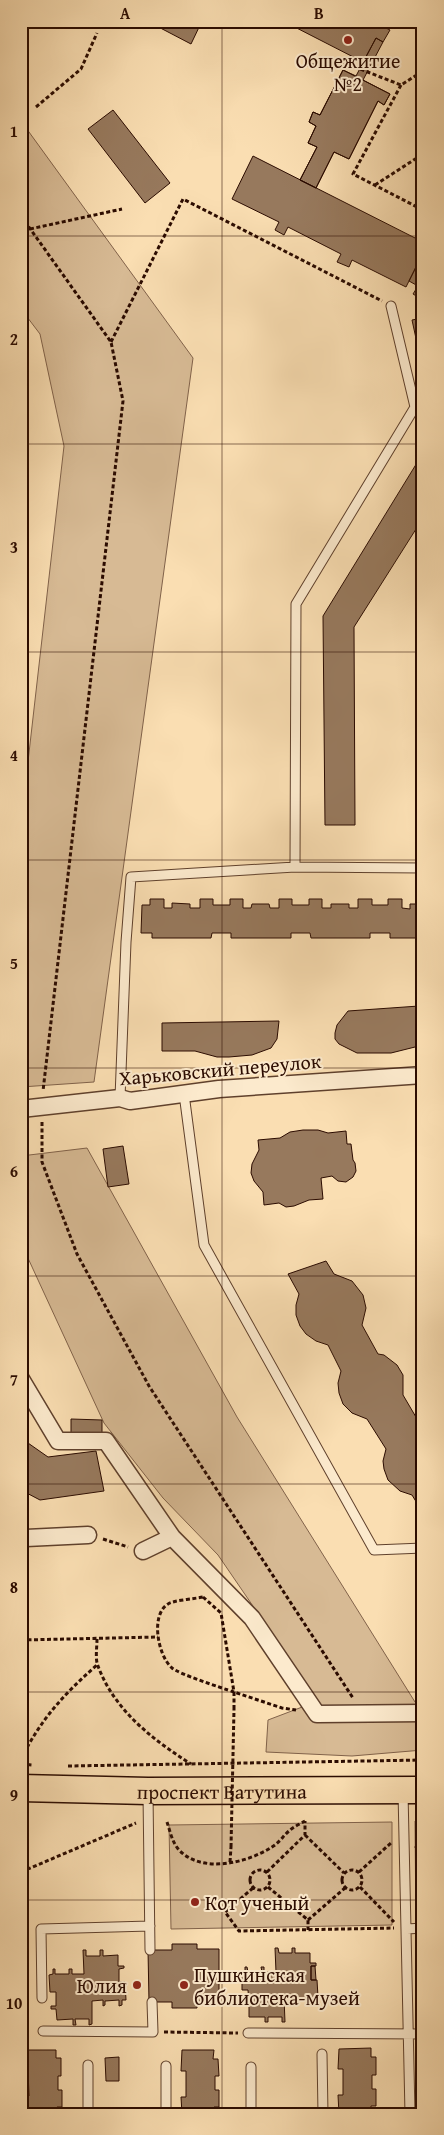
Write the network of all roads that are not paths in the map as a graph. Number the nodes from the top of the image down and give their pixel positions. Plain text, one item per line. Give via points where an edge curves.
1 (391, 306) road end
2 (419, 410) edge
3 (295, 868) junction
4 (423, 868) edge
5 (423, 1075) edge
6 (184, 1094) junction
7 (120, 1098) junction
8 (21, 1109) edge
9 (21, 1378) edge
10 (88, 1535) road end
11 (21, 1536) edge
12 (172, 1537) junction
13 (423, 1548) edge
14 (143, 1551) road end
15 (423, 1713) edge
16 (21, 1788) edge
17 (413, 1790) edge
18 (148, 1791) junction
19 (150, 1926) junction
20 (407, 1928) junction
21 (423, 1928) edge
22 (150, 1950) dead end
23 (42, 1998) dead end
24 (152, 2002) dead end
25 (43, 2031) dead end
26 (248, 2033) dead end
27 (409, 2034) junction
28 (423, 2034) edge
29 (322, 2054) dead end
30 (88, 2065) dead end
31 (166, 2066) dead end
32 (251, 2067) dead end
33 (88, 2114) edge
34 (166, 2114) edge
35 (251, 2114) edge
36 (323, 2114) edge
37 (410, 2114) edge

1 - 2 lane
2 - 3 lane via 296,604
3 - 4 lane
3 - 7 lane via 130,877
5 - 6 street, Харьковский переулок
6 - 7 street, Харьковский переулок via 130,1101
6 - 13 lane via 204,1245 374,1550
7 - 8 street, Харьковский переулок
9 - 12 street via 58,1441 106,1441
10 - 11 street
12 - 14 street
12 - 15 street via 252,1618 317,1714
16 - 18 main road, проспект Ватутина
17 - 18 main road, проспект Ватутина
17 - 20 lane
18 - 19 lane
19 - 22 lane
19 - 23 lane via 41,1929
20 - 21 lane
20 - 27 lane
24 - 25 lane via 153,2032
26 - 27 lane
27 - 28 lane
27 - 37 lane
29 - 36 lane
30 - 33 lane
31 - 34 lane
32 - 35 lane

